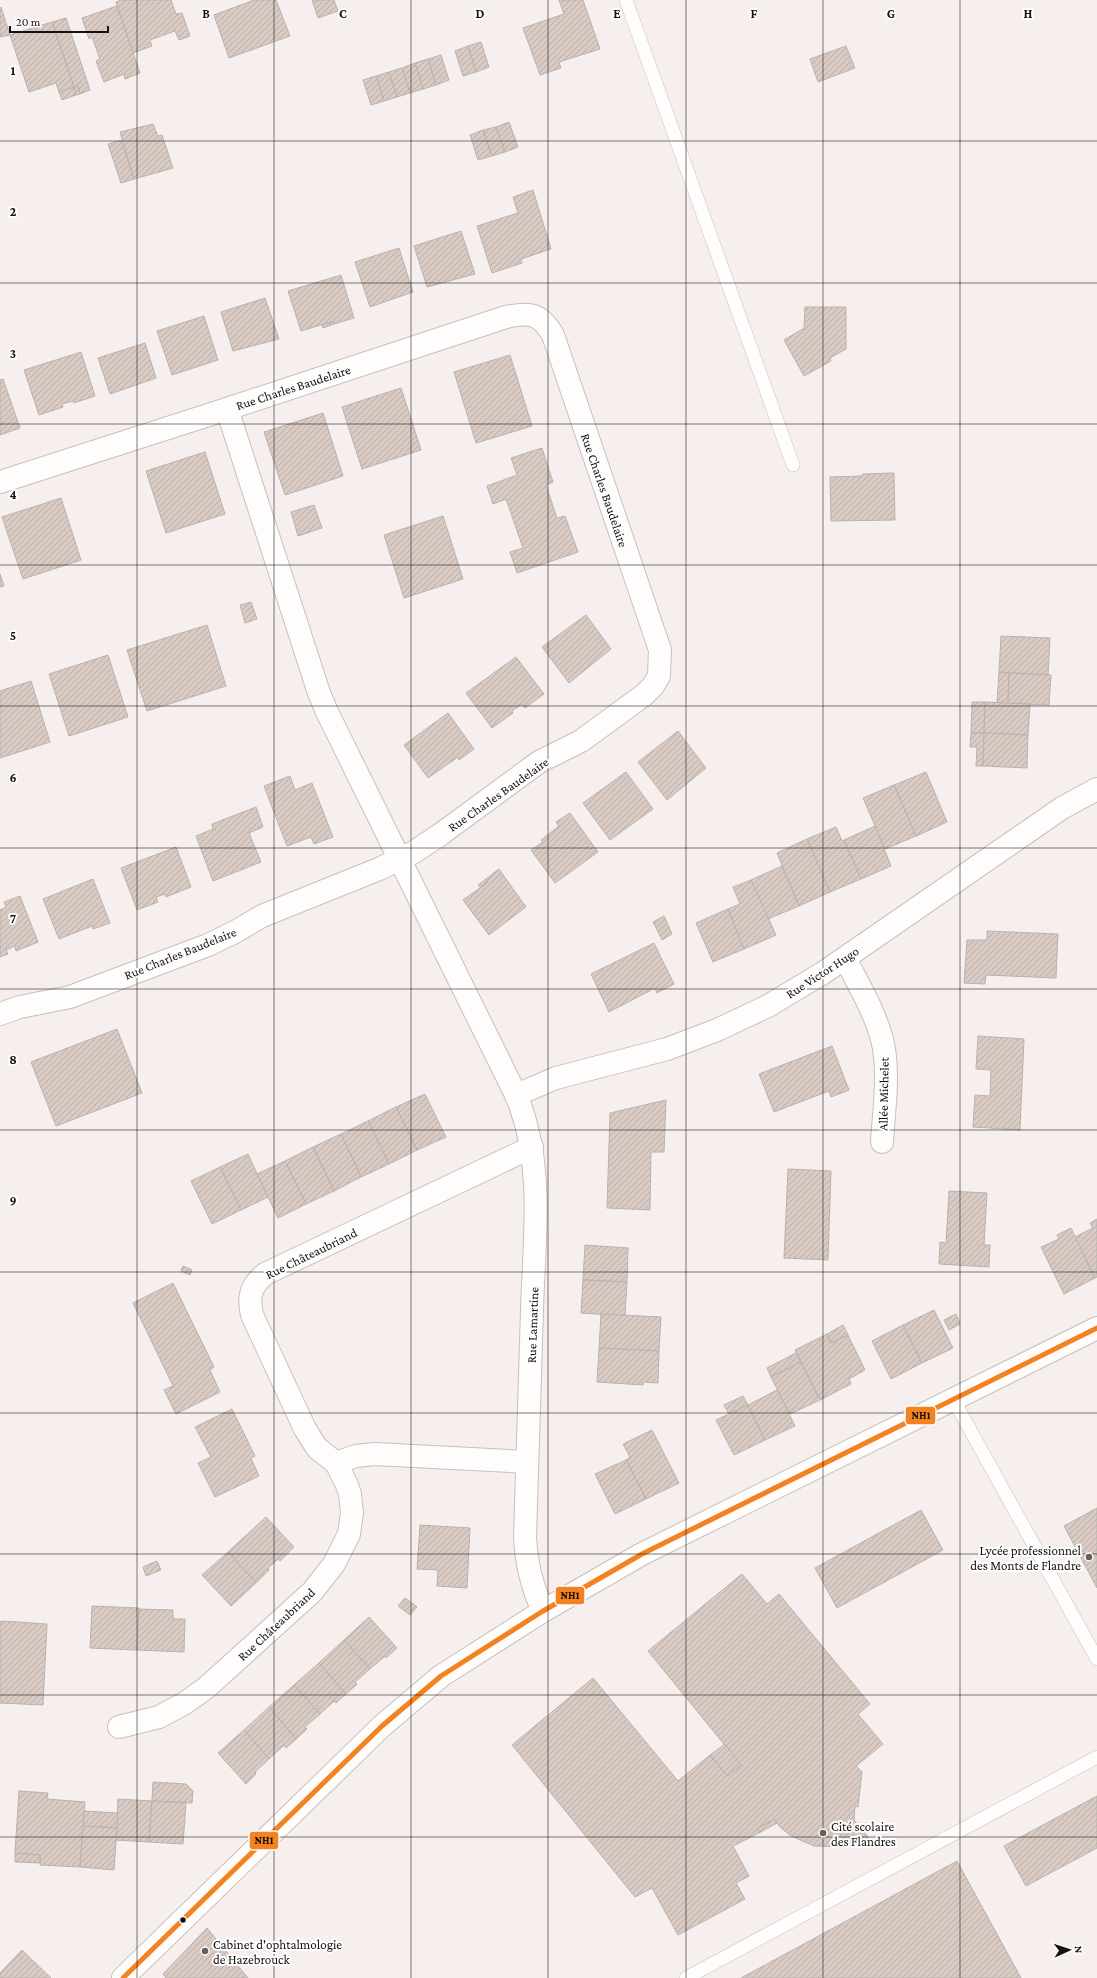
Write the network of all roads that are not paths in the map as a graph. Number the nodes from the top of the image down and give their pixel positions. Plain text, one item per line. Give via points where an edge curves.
1 (626, 0) edge
2 (226, 409) junction
3 (793, 465) dead end
4 (0, 482) edge
5 (1097, 789) edge
6 (400, 859) junction
7 (845, 958) junction
8 (0, 1014) edge
9 (491, 1044) joint
10 (516, 1095) junction
11 (882, 1142) dead end
12 (532, 1147) junction
13 (1097, 1328) edge
14 (953, 1399) junction
15 (527, 1462) junction
16 (336, 1463) junction
17 (543, 1611) junction
18 (1097, 1658) edge
19 (119, 1727) dead end
20 (1097, 1757) edge
21 (123, 1978) edge
22 (686, 1978) edge

1 - 3 lane
2 - 4 street, Rue Charles Baudelaire
2 - 6 street, Rue Charles Baudelaire via 319,693
2 - 6 street, Rue Charles Baudelaire via 511,316 534,316 542,320 553,335 660,650 659,676 644,696 593,733 539,762 427,844
5 - 7 street, Rue Victor Hugo via 1062,808
6 - 8 street, Rue Charles Baudelaire via 262,916 208,944 70,997 20,1007
6 - 9 street, Rue Charles Baudelaire
7 - 10 street, Rue Victor Hugo via 801,987 717,1030 667,1049 556,1078
7 - 11 street, Allée Michelet via 876,1021 882,1039 886,1076
9 - 10 street, Rue Lamartine
10 - 12 street, Rue Lamartine via 524,1113
12 - 15 street, Rue Lamartine via 535,1219
12 - 16 street, Rue Châteaubriand via 265,1274 253,1286 249,1294 252,1315 302,1422 317,1448
13 - 14 street
14 - 17 street via 642,1554
14 - 18 lane
15 - 16 street via 375,1454 356,1456
15 - 17 street, Rue Lamartine via 526,1554 532,1584
16 - 19 street, Rue Châteaubriand via 350,1494 352,1513 345,1544 329,1572 312,1592 196,1696 158,1717
17 - 21 street via 442,1676 395,1713
20 - 22 lane

